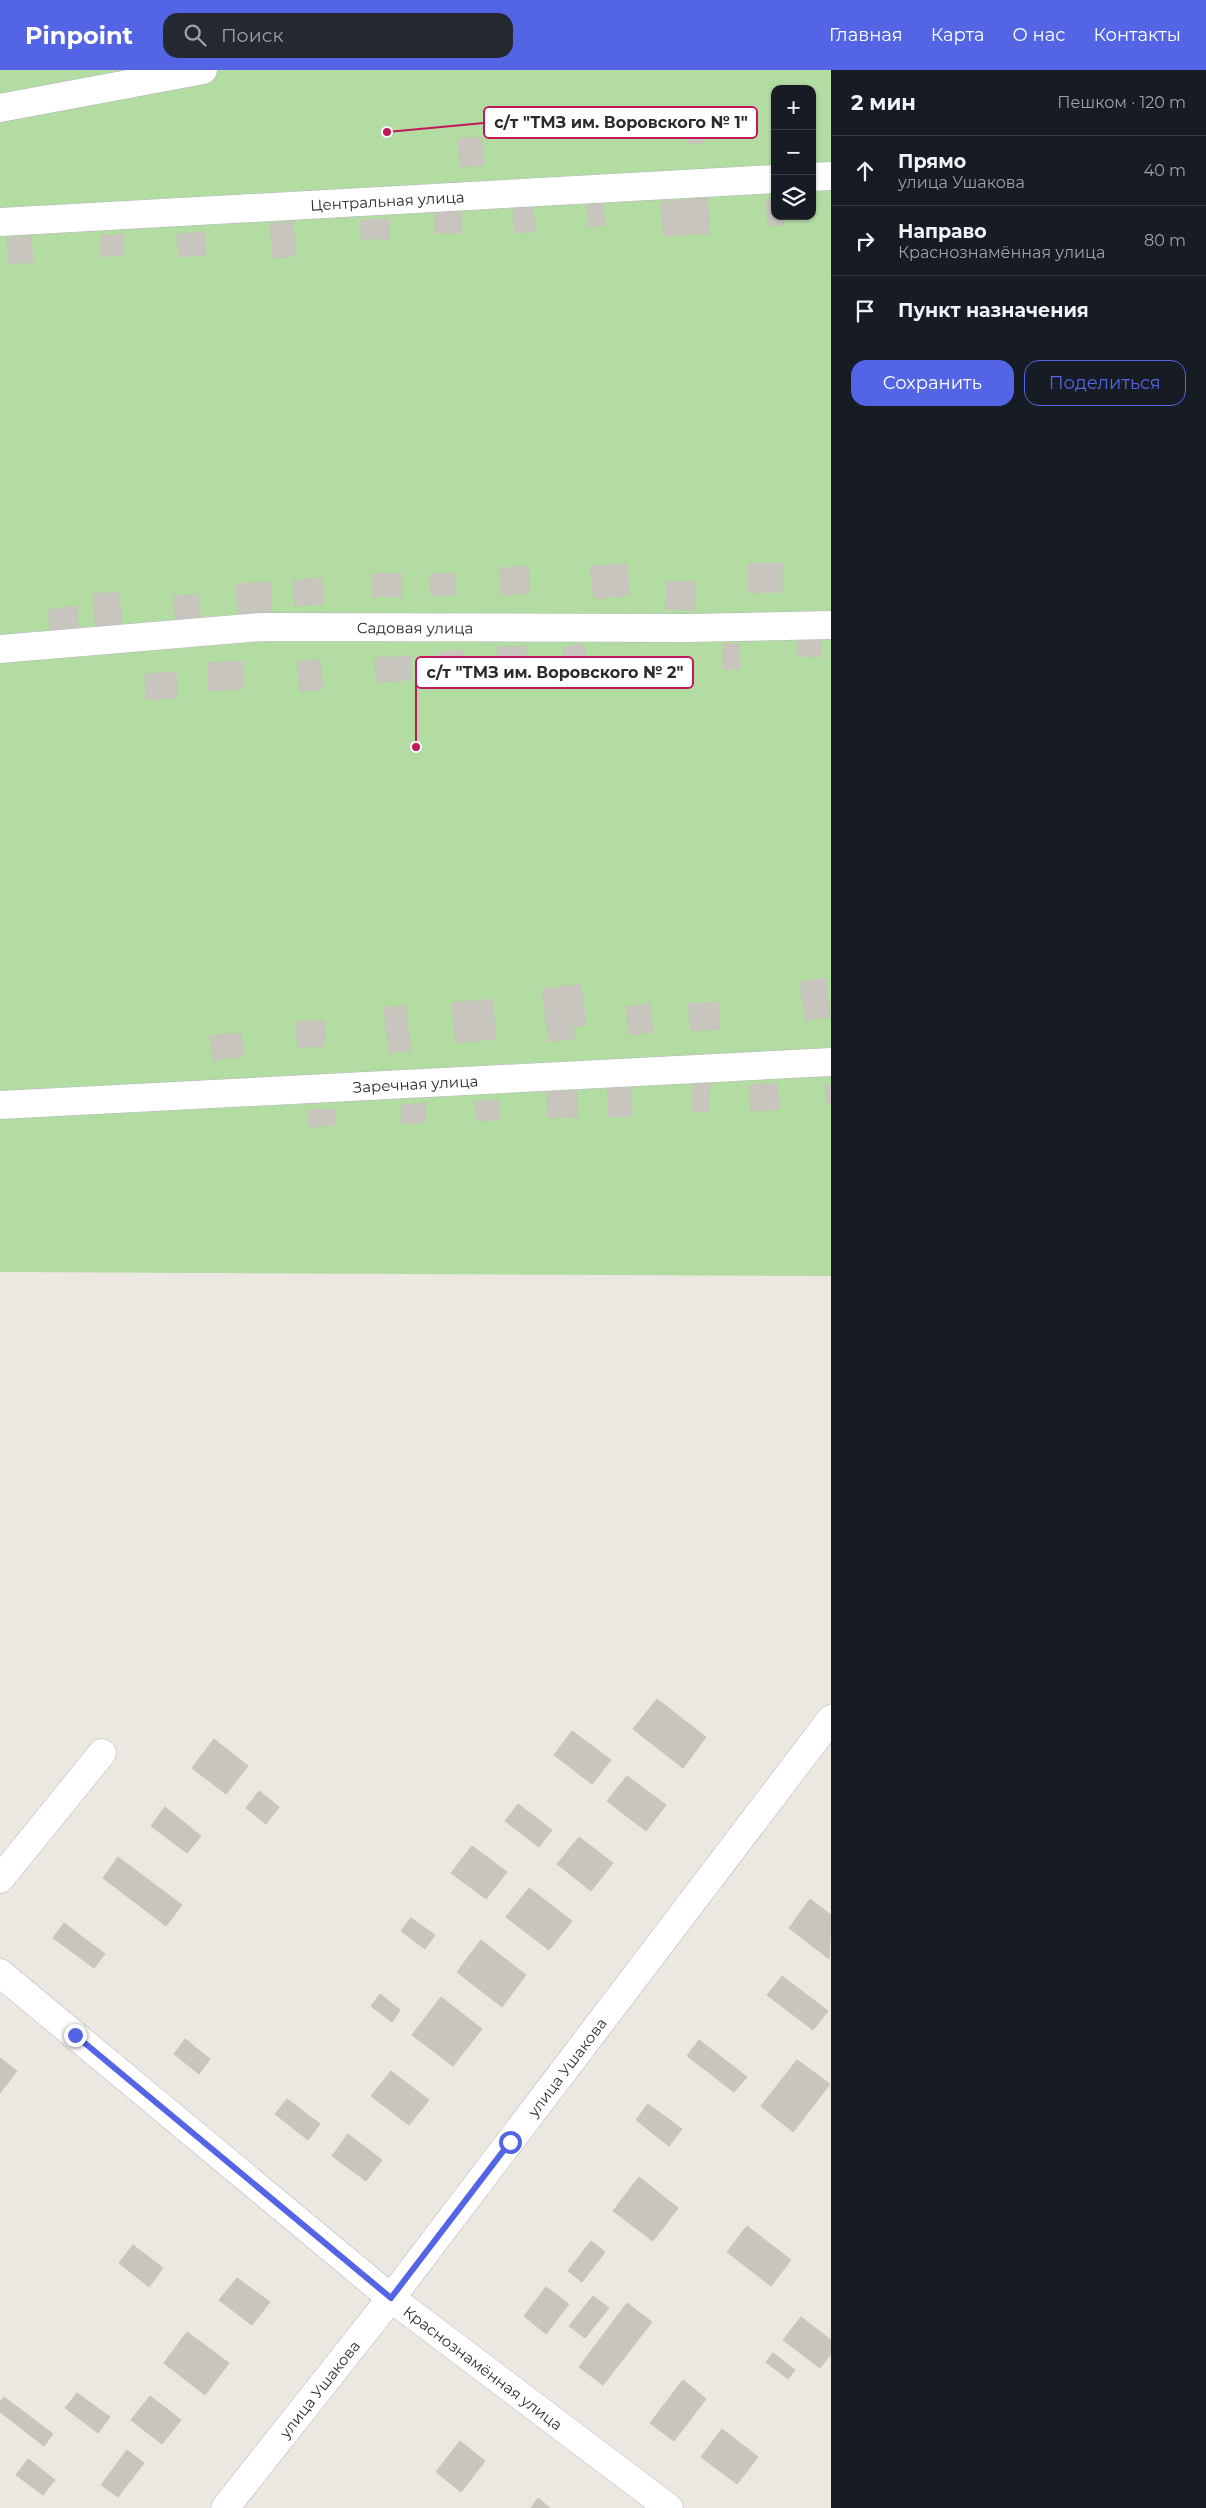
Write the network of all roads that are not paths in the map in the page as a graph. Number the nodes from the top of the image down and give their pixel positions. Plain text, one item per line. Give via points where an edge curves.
1 (203, 70) edge
2 (0, 108) edge
3 (831, 176) edge
4 (816, 177) edge
5 (771, 179) edge
6 (0, 222) edge
7 (831, 625) edge
8 (0, 649) edge
9 (831, 1062) edge
10 (0, 1105) edge
11 (831, 1719) edge
12 (102, 1754) dead end
13 (0, 1880) edge
14 (0, 1973) edge
15 (391, 2298) junction
16 (225, 2508) edge
17 (669, 2508) edge

1 - 2 street
3 - 4 street
5 - 6 street, Центральная улица
7 - 8 street, Садовая улица via 261,627
9 - 10 street, Заречная улица
11 - 15 street, улица Ушакова
12 - 13 street
14 - 15 street, Краснознамённая улица
15 - 16 street, улица Ушакова
15 - 17 street, Краснознамённая улица

